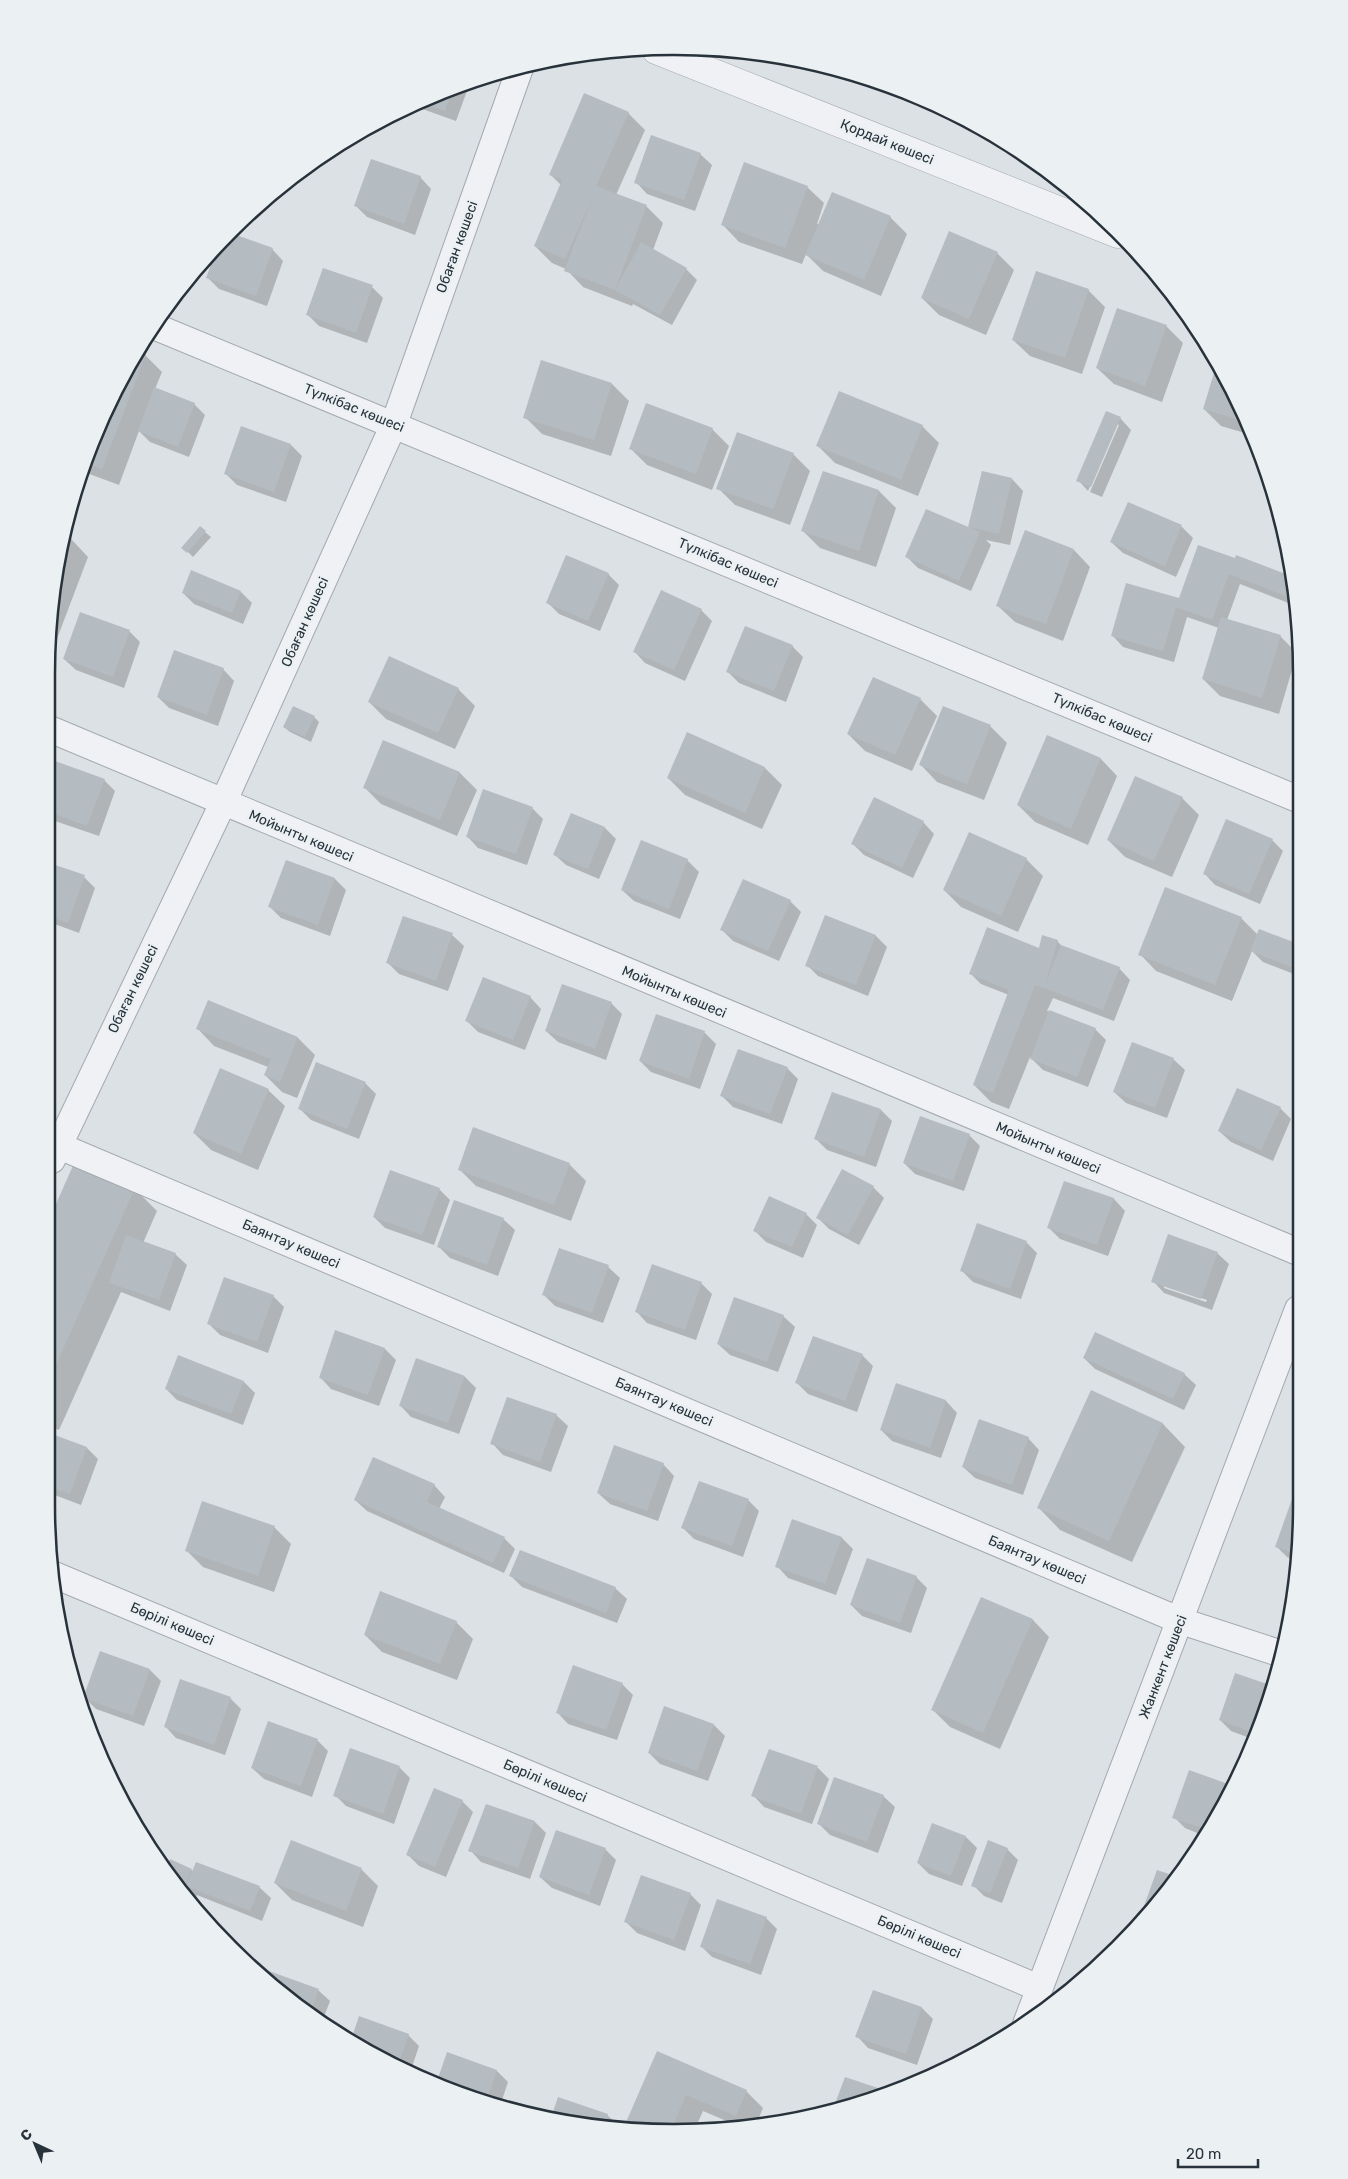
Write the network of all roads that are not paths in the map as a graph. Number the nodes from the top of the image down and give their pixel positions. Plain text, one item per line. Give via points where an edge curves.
1 (669, 55) edge
2 (517, 75) edge
3 (1103, 228) edge
4 (161, 328) edge
5 (394, 424) junction
6 (55, 731) edge
7 (1293, 797) edge
8 (223, 803) junction
9 (55, 1147) edge
10 (55, 1149) edge
11 (1293, 1250) edge
12 (1293, 1322) edge
13 (59, 1577) edge
14 (1181, 1620) junction
15 (1275, 1652) edge
16 (1039, 1988) junction
17 (1031, 2011) edge

1 - 3 street, Қордай көшесі
2 - 5 street, Обаған көшесі
4 - 5 street, Түлкібас көшесі
5 - 7 street, Түлкібас көшесі
5 - 8 street, Обаған көшесі
6 - 8 street, Мойынты көшесі
8 - 9 street, Обаған көшесі
8 - 11 street, Мойынты көшесі
10 - 14 street, Баянтау көшесі
12 - 14 street, Жанкент көшесі
13 - 16 street, Бөрілі көшесі
14 - 15 street, Баянтау көшесі
14 - 16 street, Жанкент көшесі
16 - 17 street, Жанкент көшесі

